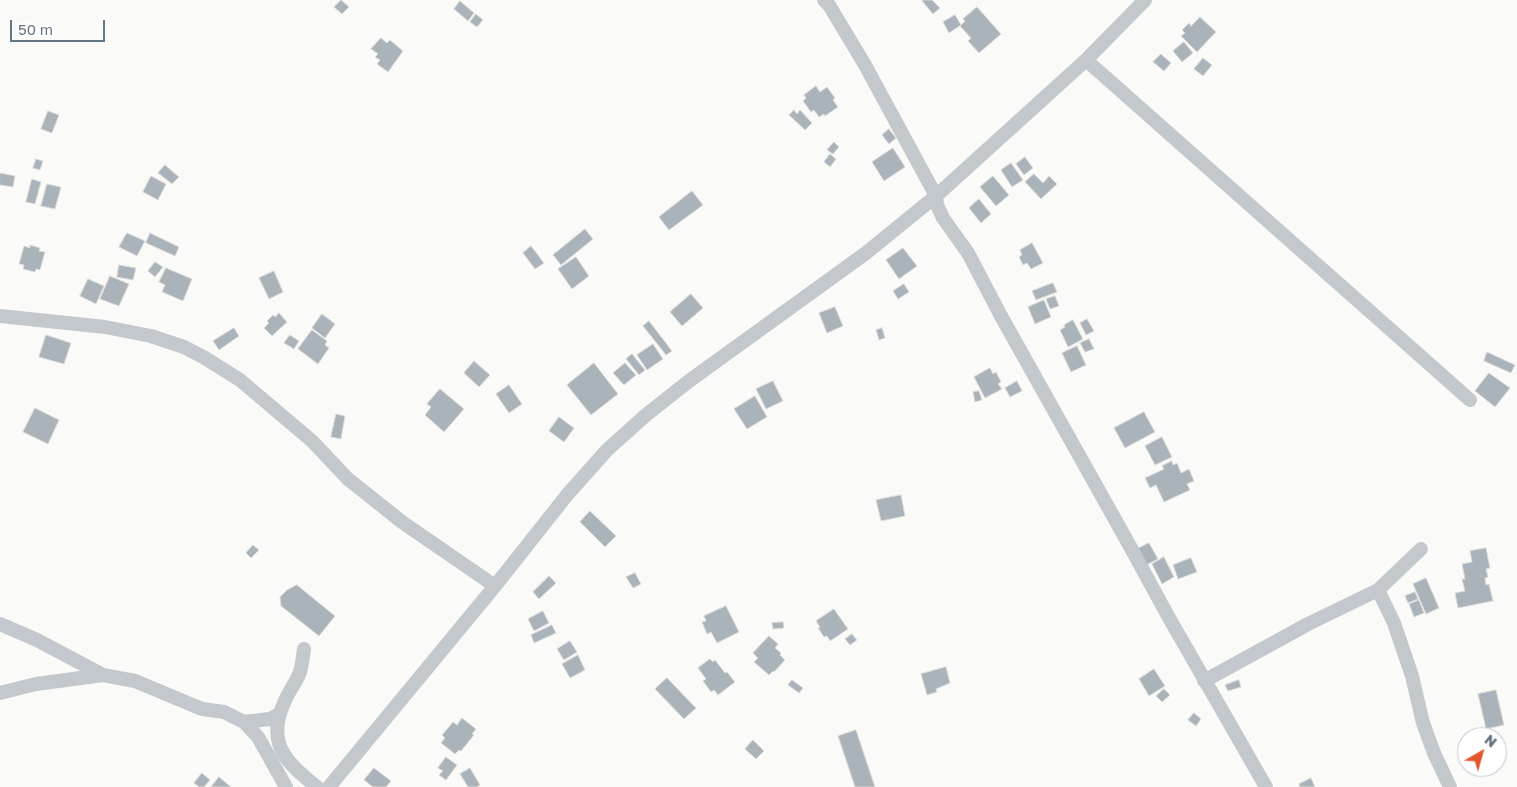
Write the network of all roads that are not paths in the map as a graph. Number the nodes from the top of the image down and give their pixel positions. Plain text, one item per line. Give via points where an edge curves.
1 (824, 0) edge
2 (1145, 0) edge
3 (1086, 60) junction
4 (936, 196) junction
5 (0, 316) edge
6 (1470, 400) dead end
7 (1421, 549) dead end
8 (495, 586) junction
9 (1378, 590) junction
10 (0, 624) edge
11 (304, 650) dead end
12 (103, 675) junction
13 (1204, 681) junction
14 (0, 693) edge
15 (279, 714) junction
16 (244, 722) junction
17 (286, 787) edge
18 (317, 787) edge
19 (329, 787) edge
20 (1266, 787) edge
21 (1450, 787) edge

1 - 4 street via 865,65
2 - 3 street
3 - 4 street
3 - 6 street
4 - 8 street via 866,253 716,360 646,415 607,450 567,495
4 - 13 street via 943,218 968,253
5 - 8 street via 105,327 151,336 205,358 240,380 312,441 348,479 402,522
7 - 9 street
8 - 19 street
9 - 13 street
9 - 21 street via 1394,623 1412,676 1423,723
10 - 12 street
11 - 15 street via 300,671
12 - 14 street via 36,684
12 - 16 street via 135,681 202,709 224,712
13 - 20 street
15 - 16 street via 270,719
15 - 18 street via 277,740 282,752
16 - 17 street via 258,736

